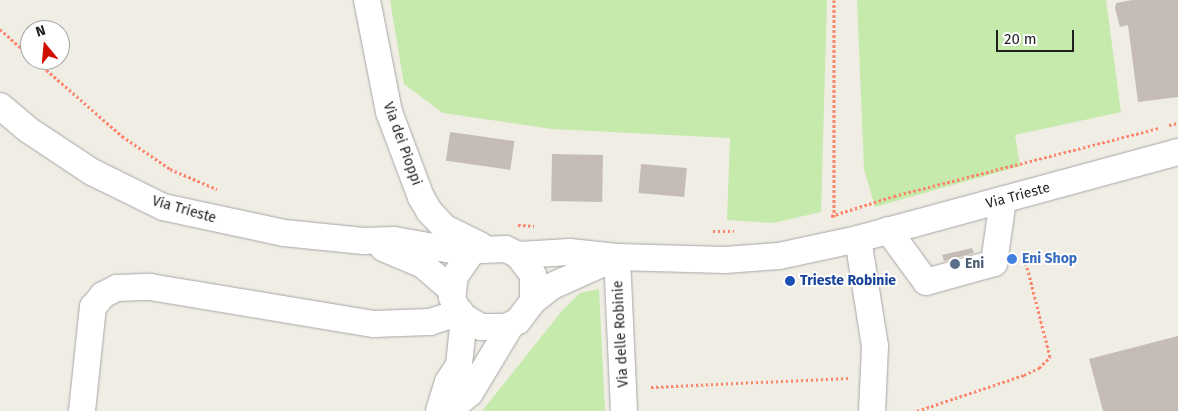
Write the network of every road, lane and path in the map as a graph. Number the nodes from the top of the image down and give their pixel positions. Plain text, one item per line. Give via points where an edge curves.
1 (367, 0) edge
2 (834, 0) edge
3 (0, 29) edge
4 (20, 47) edge
5 (46, 70) edge
6 (0, 106) edge
7 (1178, 122) edge
8 (1178, 152) edge
9 (223, 191) dead end
10 (1003, 200) junction
11 (834, 215) junction
12 (826, 217) dead end
13 (512, 224) dead end
14 (539, 226) dead end
15 (888, 230) junction
16 (710, 231) dead end
17 (736, 231) dead end
18 (858, 238) junction
19 (1021, 242) dead end
20 (393, 245) junction
21 (482, 250) junction
22 (518, 255) junction
23 (617, 258) junction
24 (533, 301) junction
25 (457, 304) junction
26 (511, 325) junction
27 (852, 378) dead end
28 (651, 387) dead end
29 (82, 411) edge
30 (439, 411) edge
31 (449, 411) edge
32 (624, 411) edge
33 (872, 411) edge
34 (917, 411) edge

1 - 21 street, Via dei Pioppi via 389,112 425,204 436,220 454,235
2 - 11 path
3 - 4 path
5 - 9 path via 122,136 170,170
6 - 20 street, Via Trieste via 27,129 92,172 164,207 284,234
7 - 11 path via 894,196
8 - 10 street, Via Trieste
10 - 15 street, Via Trieste
10 - 15 street via 994,263 926,282
11 - 12 path
13 - 14 path
15 - 18 street, Via Trieste
16 - 17 path
18 - 23 street, Via Trieste via 780,256 725,260
18 - 33 street via 876,346
19 - 34 path via 1050,357 1024,376
20 - 21 street, Via Trieste
20 - 25 street, Via Trieste via 423,265
21 - 22 street, Via Trieste
21 - 25 street via 457,270
22 - 23 street, Via Trieste via 570,252
22 - 24 street via 533,275
23 - 24 street, Via Trieste via 552,286
23 - 32 street, Via delle Robinie
24 - 26 street, Via Trieste via 527,312
25 - 26 street, Via Trieste via 481,326 493,329
25 - 29 street via 420,308 394,323 356,322 150,286 117,288 103,295 93,307
25 - 30 street via 459,365 448,382
26 - 31 street via 470,393
27 - 28 path

